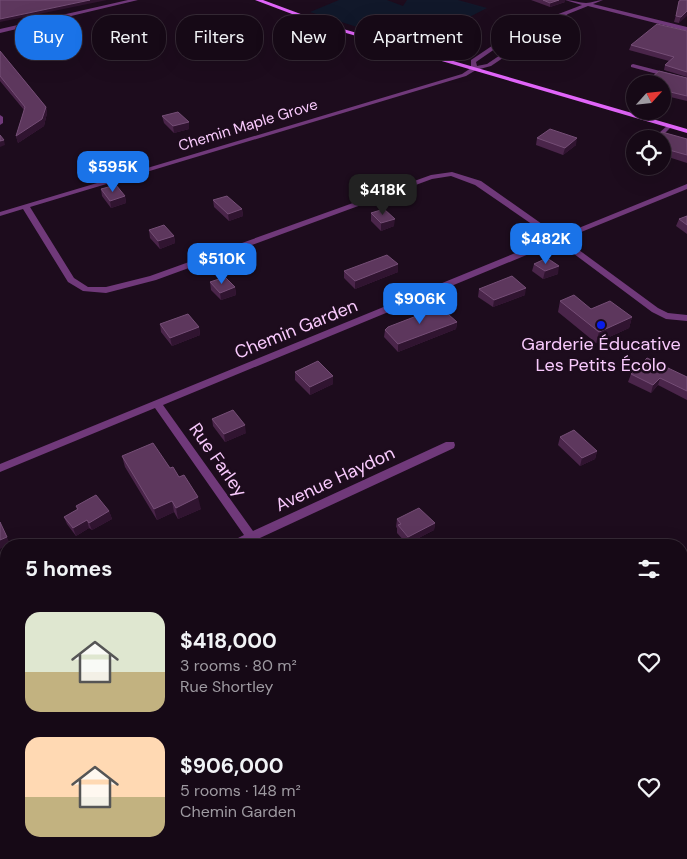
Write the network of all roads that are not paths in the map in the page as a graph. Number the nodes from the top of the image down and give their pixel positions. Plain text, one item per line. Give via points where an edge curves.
1 (135, 0) edge
2 (258, 0) edge
3 (268, 0) edge
4 (568, 0) edge
5 (600, 0) edge
6 (588, 6) junction
7 (294, 14) junction
8 (565, 14) junction
9 (687, 29) edge
10 (0, 31) edge
11 (633, 66) dead end
12 (474, 69) junction
13 (687, 80) edge
14 (0, 117) edge
15 (0, 123) edge
16 (670, 126) junction
17 (666, 130) edge
18 (687, 131) edge
19 (671, 137) edge
20 (687, 142) edge
21 (687, 186) edge
22 (25, 206) junction
23 (0, 214) edge
24 (559, 239) junction
25 (682, 318) edge
26 (157, 404) junction
27 (450, 446) dead end
28 (0, 468) edge
29 (251, 537) junction
30 (247, 539) edge

1 - 10 street
2 - 7 main road
3 - 7 main road
4 - 6 street
5 - 6 street
6 - 8 street
6 - 9 street
7 - 12 main road
8 - 12 street, Chemin Maple Grove via 489,65
8 - 12 street via 516,32 473,61
11 - 13 street
12 - 16 main road
12 - 22 street, Chemin Maple Grove via 464,75
14 - 15 street
16 - 17 lane
16 - 18 main road
19 - 20 lane
21 - 24 street, Chemin Garden
22 - 23 street, Chemin Maple Grove
22 - 24 street via 71,280 78,286 96,291 153,278 346,206 445,174 460,175 478,183
24 - 25 street via 650,307 666,316
24 - 26 street, Chemin Garden
26 - 28 street, Chemin Garden
26 - 29 street, Rue Farley
27 - 29 street, Avenue Haydon
29 - 30 street, Avenue Haydon

